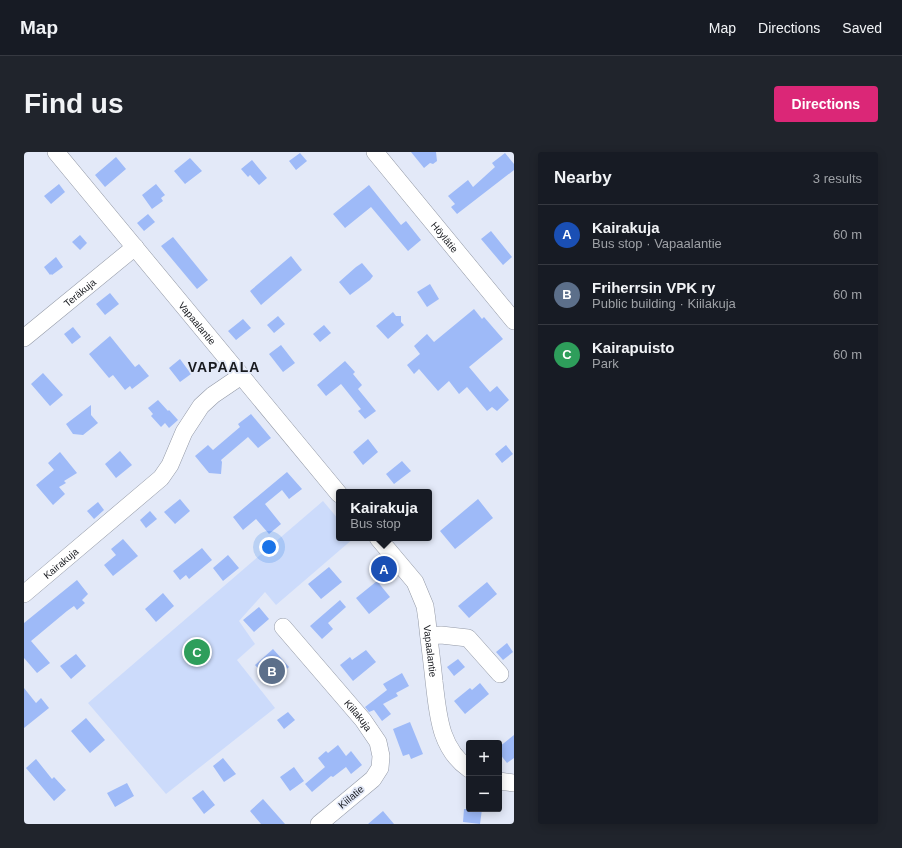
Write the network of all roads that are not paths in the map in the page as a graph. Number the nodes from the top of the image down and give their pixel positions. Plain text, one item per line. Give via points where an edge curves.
1 (375, 152) edge
2 (66, 155) edge
3 (135, 247) junction
4 (514, 321) edge
5 (24, 338) edge
6 (241, 376) junction
7 (336, 490) edge
8 (381, 541) edge
9 (24, 594) edge
10 (283, 627) dead end
11 (429, 636) junction
12 (500, 674) dead end
13 (466, 766) edge
14 (380, 768) joint
15 (502, 781) edge
16 (514, 783) edge
17 (319, 824) edge

1 - 4 street, Höylätie
2 - 3 street, Vapaalantie
3 - 5 street, Teräkuja
3 - 6 street, Vapaalantie
6 - 7 street, Vapaalantie
6 - 9 street, Kairakuja via 201,406 184,432 170,466 161,478
8 - 11 street, Vapaalantie via 416,582 424,606
10 - 14 street, Kiilakuja via 363,720 378,742
11 - 12 street via 468,638
11 - 13 street, Vapaalantie via 440,725 448,745 458,760
14 - 17 street, Kiilatie via 373,779
15 - 16 street

